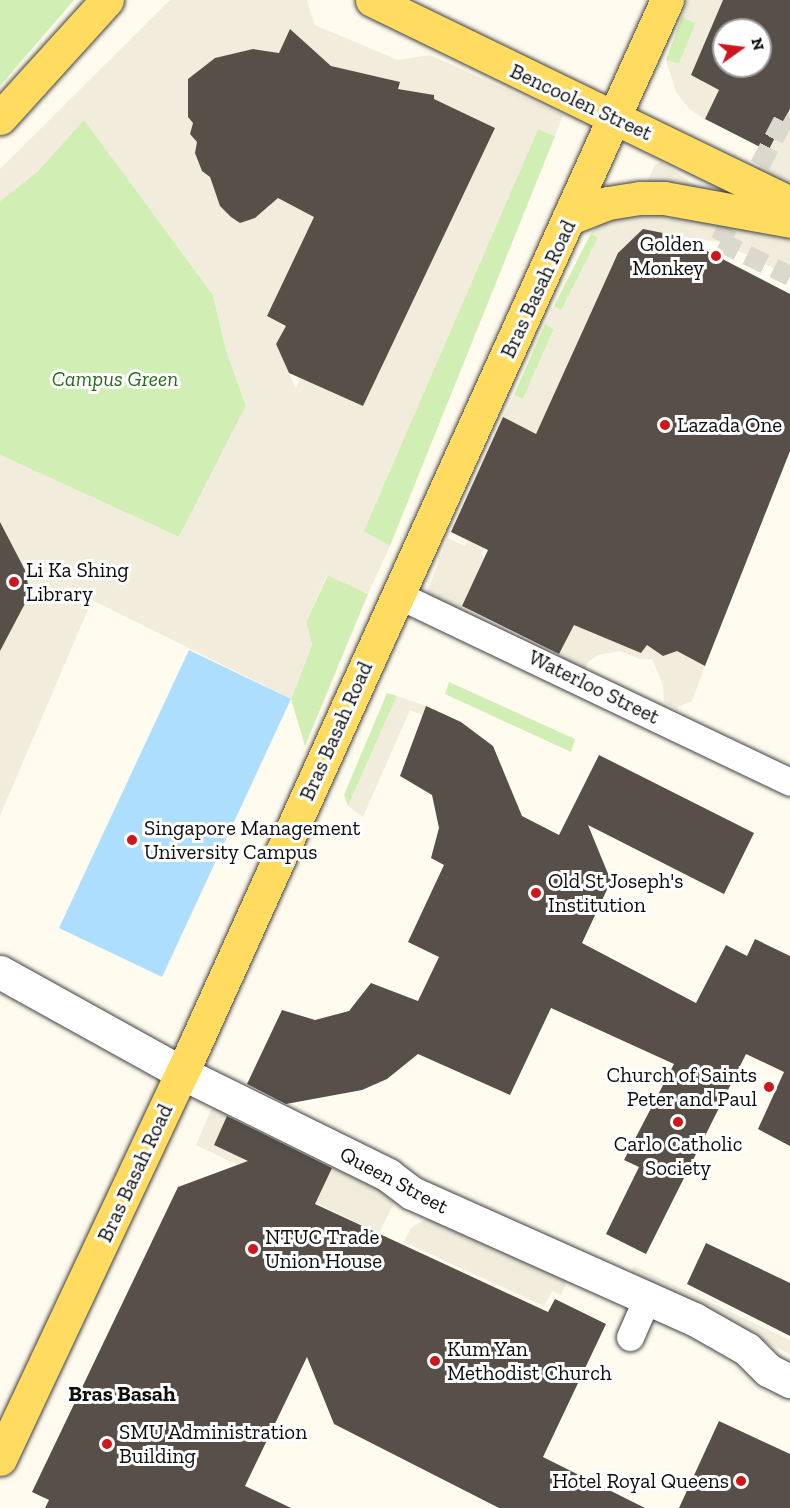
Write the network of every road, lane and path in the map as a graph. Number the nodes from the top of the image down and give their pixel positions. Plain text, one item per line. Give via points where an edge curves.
1 (107, 0) edge
2 (372, 0) edge
3 (667, 0) edge
4 (0, 118) edge
5 (615, 118) junction
6 (790, 203) edge
7 (570, 218) junction
8 (790, 221) edge
9 (398, 595) junction
10 (790, 782) edge
11 (0, 972) edge
12 (182, 1073) junction
13 (648, 1296) junction
14 (630, 1336) dead end
15 (790, 1381) edge
16 (0, 1459) edge

1 - 4 main road
2 - 5 main road, Bencoolen Street
3 - 5 main road, Bras Basah Road
5 - 6 main road, Bencoolen Street
5 - 7 main road, Bras Basah Road
7 - 8 main road via 608,203 664,198
7 - 9 main road, Bras Basah Road
9 - 10 street, Waterloo Street
9 - 12 main road, Bras Basah Road
11 - 12 street, Queen Street
12 - 13 street, Queen Street via 388,1175 412,1193
12 - 16 main road, Bras Basah Road
13 - 14 street
13 - 15 street, Queen Street via 747,1349 768,1370

